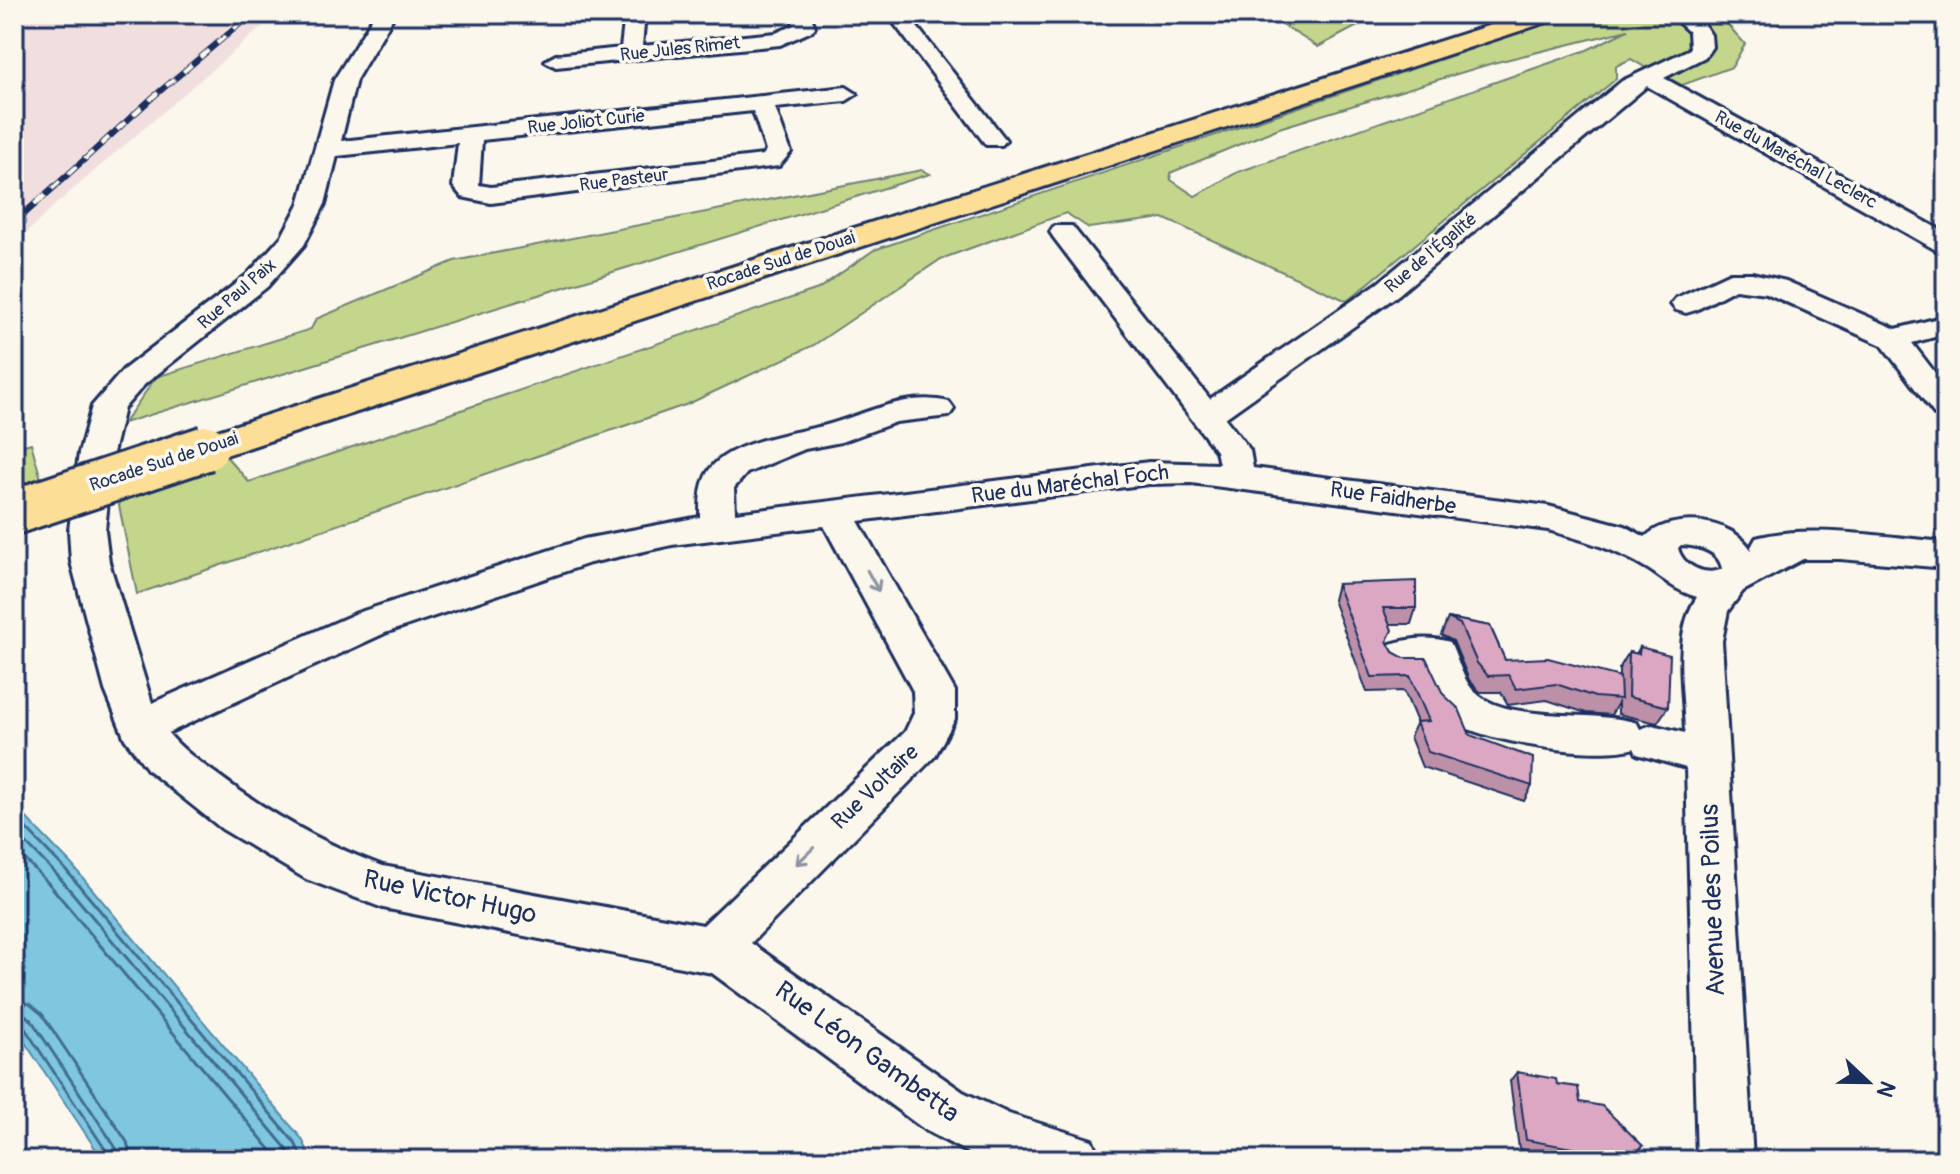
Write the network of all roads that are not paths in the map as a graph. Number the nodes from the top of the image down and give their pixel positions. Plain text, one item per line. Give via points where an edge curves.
1 (385, 14) edge
2 (635, 14) edge
3 (897, 14) edge
4 (1528, 14) edge
5 (1548, 14) edge
6 (1679, 14) edge
7 (801, 22) edge
8 (631, 54) junction
9 (556, 61) dead end
10 (1646, 77) junction
11 (846, 94) dead end
12 (762, 103) junction
13 (471, 134) junction
14 (994, 140) dead end
15 (326, 150) junction
16 (1063, 232) dead end
17 (1946, 244) edge
18 (1686, 304) dead end
19 (1946, 325) edge
20 (1893, 339) junction
21 (1946, 408) edge
22 (938, 409) dead end
23 (1207, 416) junction
24 (203, 442) junction
25 (1238, 477) junction
26 (14, 497) edge
27 (14, 512) edge
28 (837, 512) junction
29 (718, 527) junction
30 (1715, 539) junction
31 (1795, 548) junction
32 (1946, 555) edge
33 (1671, 556) junction
34 (1734, 580) junction
35 (1702, 641) junction
36 (1404, 655) edge
37 (140, 727) junction
38 (1707, 756) junction
39 (713, 948) junction
40 (1072, 1160) edge
41 (1725, 1160) edge

1 - 15 street, Rue Paul Paix via 345,80
2 - 8 street
3 - 14 street
4 - 24 highway, Rocade Sud de Douai
5 - 24 highway, Rocade Sud de Douai
6 - 10 street, Rue de l'Égalité via 1701,33 1702,48 1693,58
7 - 8 street, Rue Jules Rimet via 772,40
8 - 9 street, Rue Jules Rimet
10 - 17 street, Rue du Maréchal Leclerc
10 - 23 street, Rue de l'Égalité via 1388,289
11 - 12 street, Rue Joliot Curie
12 - 13 street, Rue Joliot Curie
12 - 13 street, Rue Pasteur via 779,152 775,158 491,195 466,186
13 - 15 street, Rue Joliot Curie
15 - 37 street, Rue Paul Paix via 309,213 287,249 245,292 134,377 108,406 96,453 89,557
16 - 23 street
18 - 20 street via 1730,281 1752,281
19 - 20 street
20 - 21 street
22 - 29 street via 891,413 735,465 717,488
23 - 25 street via 1233,450
24 - 26 highway, Rocade Sud de Douai
24 - 27 highway, Rocade Sud de Douai, bridge
25 - 28 street, Rue du Maréchal Foch via 1164,472
25 - 33 street, Rue Faidherbe via 1548,518
28 - 29 street, Rue du Maréchal Foch
28 -> 39 street, Rue Voltaire via 934,691 937,712 920,744
29 - 37 street, Rue du Maréchal Foch via 584,552 424,604 331,639
30 - 31 street
30 - 33 street via 1693,533
30 - 34 street via 1739,559
31 - 32 street via 1840,546
31 - 34 street
33 - 34 street via 1702,584
33 - 35 street, Avenue des Poilus
34 - 35 street, Avenue des Poilus via 1709,608
35 - 38 street, Avenue des Poilus
36 - 38 street via 1436,653 1460,704 1478,715 1549,731 1637,739
37 - 39 street, Rue Victor Hugo via 163,758 217,803 352,878
38 - 41 street, Avenue des Poilus
39 - 40 street, Rue Léon Gambetta via 739,960 944,1111 1002,1140

